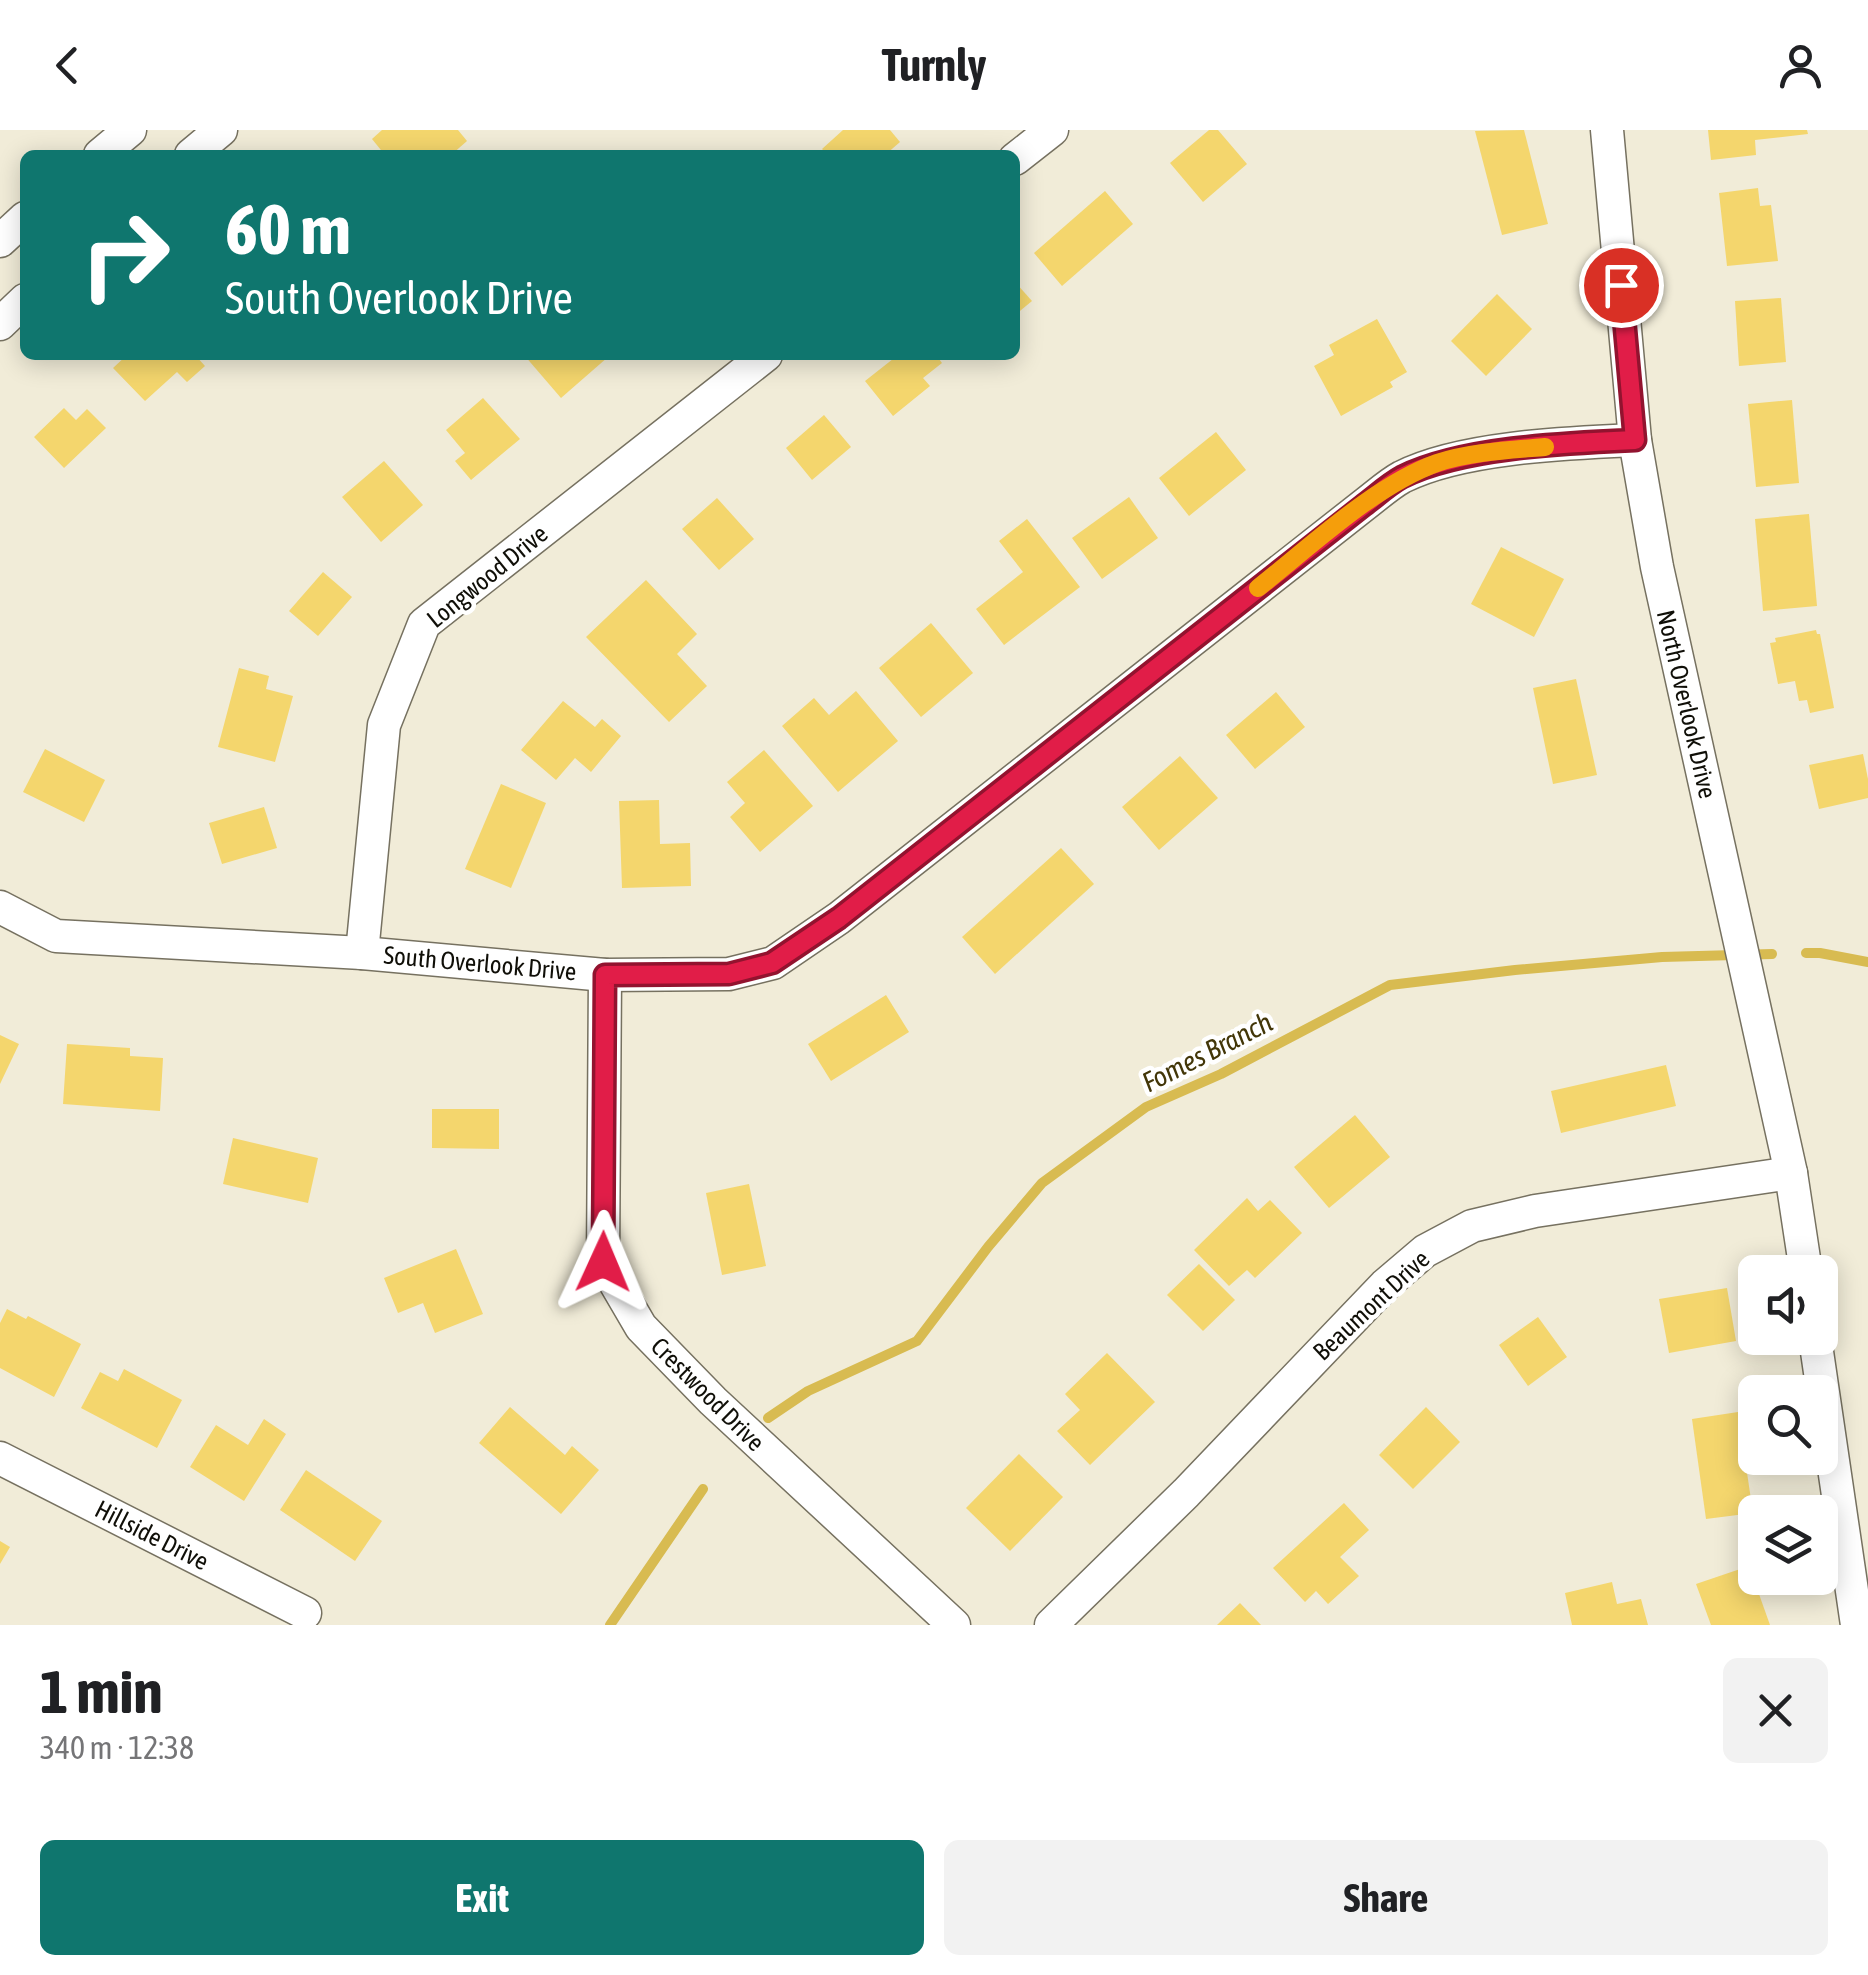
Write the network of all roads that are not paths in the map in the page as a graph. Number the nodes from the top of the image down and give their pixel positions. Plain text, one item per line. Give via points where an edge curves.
1 (130, 130) edge
2 (221, 130) edge
3 (1052, 130) edge
4 (1607, 130) edge
5 (106, 150) edge
6 (197, 150) edge
7 (1020, 155) edge
8 (20, 305) edge
9 (0, 324) edge
10 (760, 360) edge
11 (1635, 440) junction
12 (0, 907) edge
13 (362, 952) junction
14 (605, 975) junction
15 (1791, 1173) junction
16 (1803, 1255) edge
17 (1817, 1355) edge
18 (0, 1458) edge
19 (304, 1613) dead end
20 (954, 1625) edge
21 (1051, 1625) edge
22 (1857, 1625) edge

1 - 5 street
2 - 6 street
3 - 7 street
4 - 11 street, North Overlook Drive
8 - 9 street
10 - 13 street, Longwood Drive via 424,624 384,725
11 - 14 street, South Overlook Drive via 1496,452 1440,462 1401,478 839,918 772,963 729,974
11 - 15 street, North Overlook Drive
12 - 13 street, South Overlook Drive via 56,936
13 - 14 street, South Overlook Drive
14 - 20 street, Crestwood Drive via 603,1262 641,1327 712,1401
15 - 16 street, North Overlook Drive
15 - 21 street, Beaumont Drive via 1535,1211 1472,1226 1425,1251
17 - 22 street
18 - 19 street, Hillside Drive

